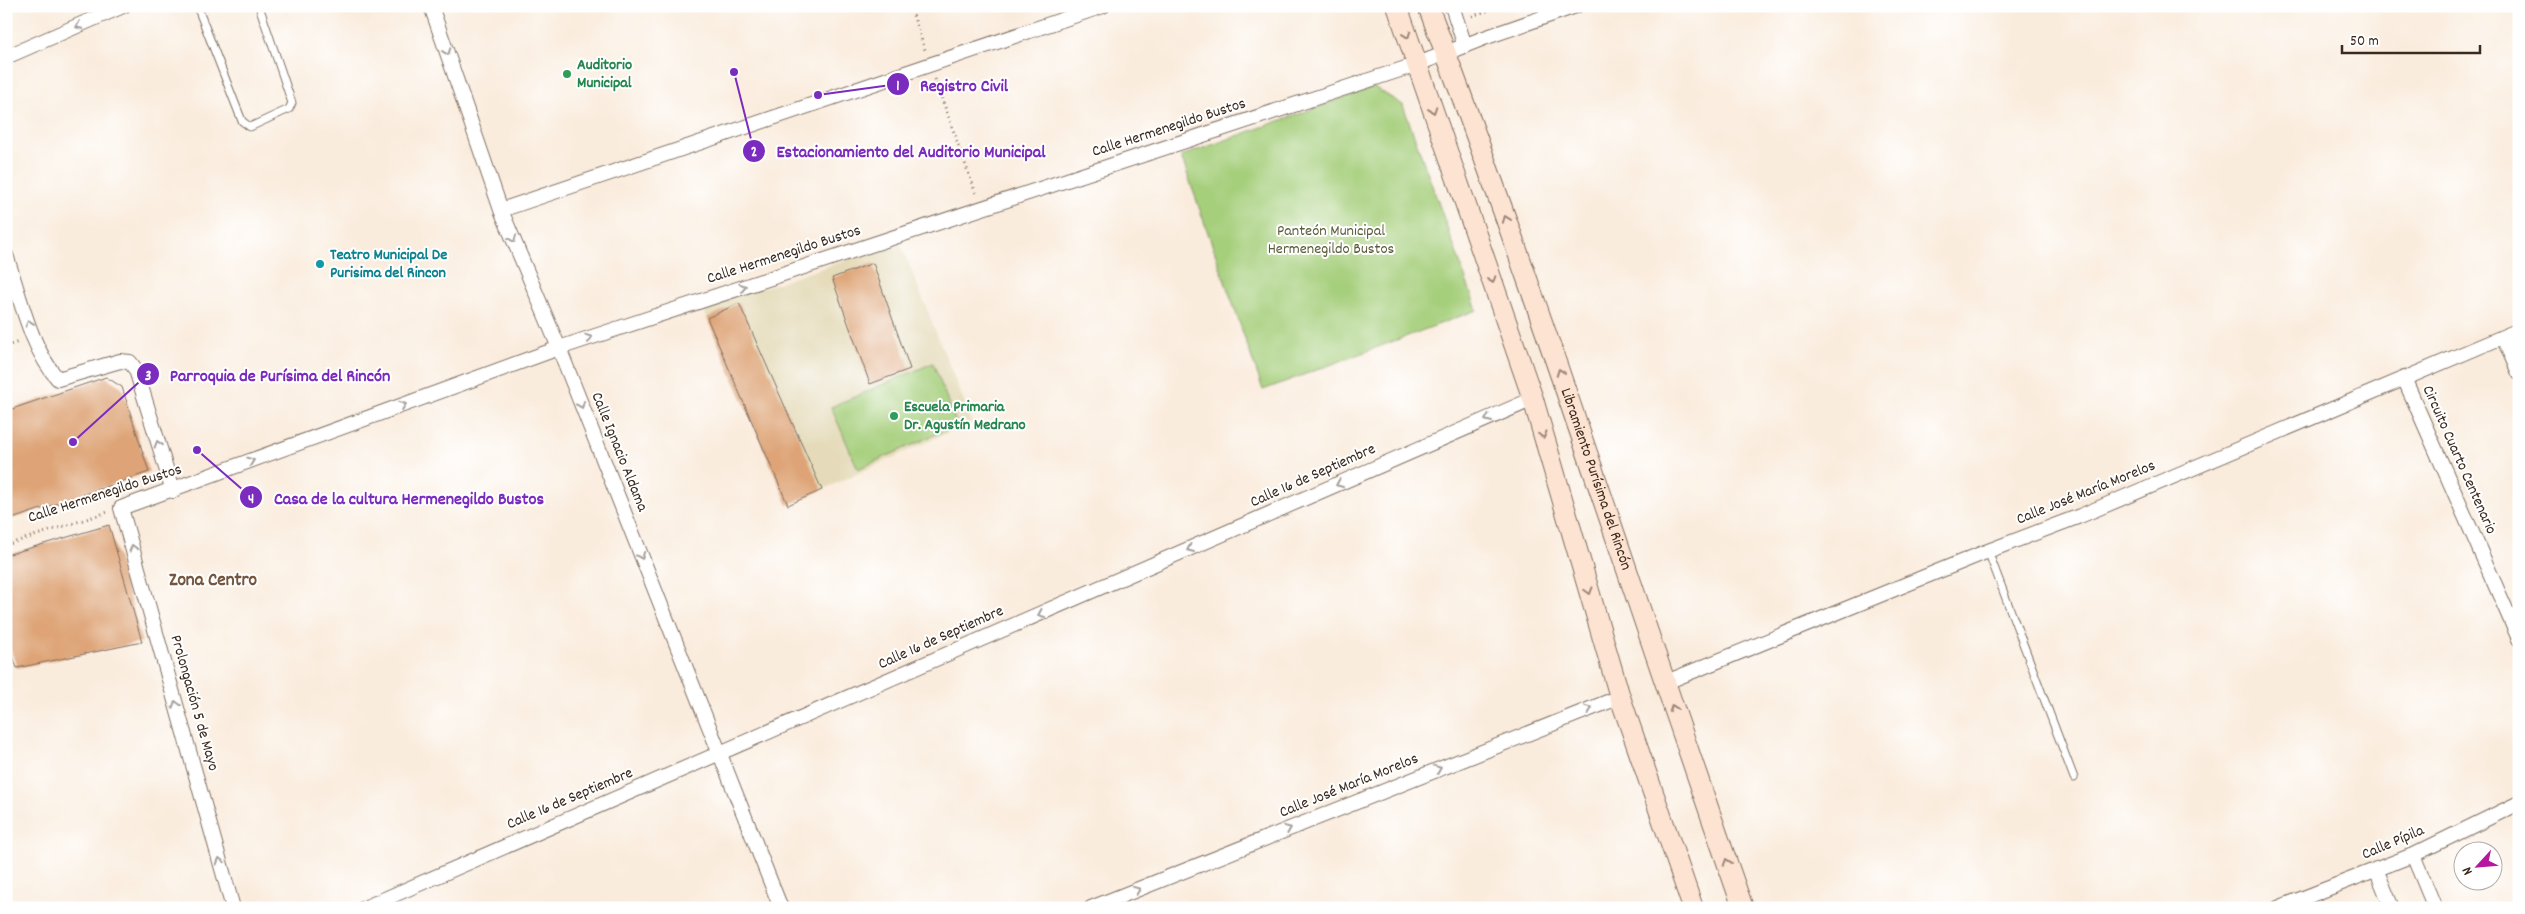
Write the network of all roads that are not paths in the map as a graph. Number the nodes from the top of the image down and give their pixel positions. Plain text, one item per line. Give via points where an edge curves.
1 (124, 6) edge
2 (197, 6) edge
3 (259, 6) edge
4 (431, 6) edge
5 (1103, 6) edge
6 (1397, 6) edge
7 (1428, 6) edge
8 (1452, 6) edge
9 (1576, 6) edge
10 (1465, 46) junction
11 (1446, 53) junction
12 (6, 57) edge
13 (1418, 64) junction
14 (501, 210) junction
15 (6, 255) edge
16 (2519, 330) edge
17 (2504, 337) junction
18 (559, 348) junction
19 (2519, 373) edge
20 (2404, 378) junction
21 (1533, 400) junction
22 (173, 491) junction
23 (122, 508) joint
24 (1988, 551) junction
25 (2519, 639) edge
26 (1664, 683) junction
27 (1620, 697) junction
28 (720, 754) junction
29 (2074, 778) dead end
30 (2519, 803) edge
31 (2412, 855) junction
32 (2376, 869) junction
33 (233, 908) edge
34 (364, 908) edge
35 (781, 908) edge
36 (1091, 908) edge
37 (1693, 908) edge
38 (1743, 908) edge
39 (2278, 908) edge
40 (2392, 908) edge
41 (2435, 908) edge

1 -> 12 street
2 - 3 lane via 242,122 250,127 289,108 292,103
4 -> 14 street, Calle Ignacio Aldama
5 - 14 street
6 -> 13 main road
7 - 11 main road, Libramiento Purísima del Rincón
8 - 10 street
9 - 10 street, Calle Hermenegildo Bustos
10 - 11 street, Calle Hermenegildo Bustos
11 - 13 street, Calle Hermenegildo Bustos
26 -> 11 main road, Libramiento Purísima del Rincón via 1567,390
18 -> 13 street, Calle Hermenegildo Bustos
13 -> 21 main road
14 -> 18 street, Calle Ignacio Aldama
22 -> 15 street via 136,370 130,362 120,361 58,379 48,368 34,336
16 - 17 street, Calle José María Morelos
17 - 19 street
17 - 20 street, Calle José María Morelos
22 -> 18 street, Calle Hermenegildo Bustos
18 -> 28 street, Calle Ignacio Aldama
20 - 24 street, Calle José María Morelos via 2089,512
20 - 25 street, Circuito Cuarto Centenario
21 -> 27 main road
21 -> 28 street, Calle 16 de Septiembre
22 - 23 street, Calle Hermenegildo Bustos
33 -> 23 street, Prolongación 5 de Mayo
24 - 26 street, Calle José María Morelos
24 - 29 lane
38 -> 26 main road, Libramiento Purísima del Rincón
36 -> 27 street, Calle José María Morelos
27 - 37 main road
28 - 34 street, Calle 16 de Septiembre
28 - 35 street, Calle Ignacio Aldama
30 - 31 street, Calle Pípila
31 - 32 street, Calle Pípila
31 - 41 street
32 - 39 street, Calle Pípila
32 - 40 street

